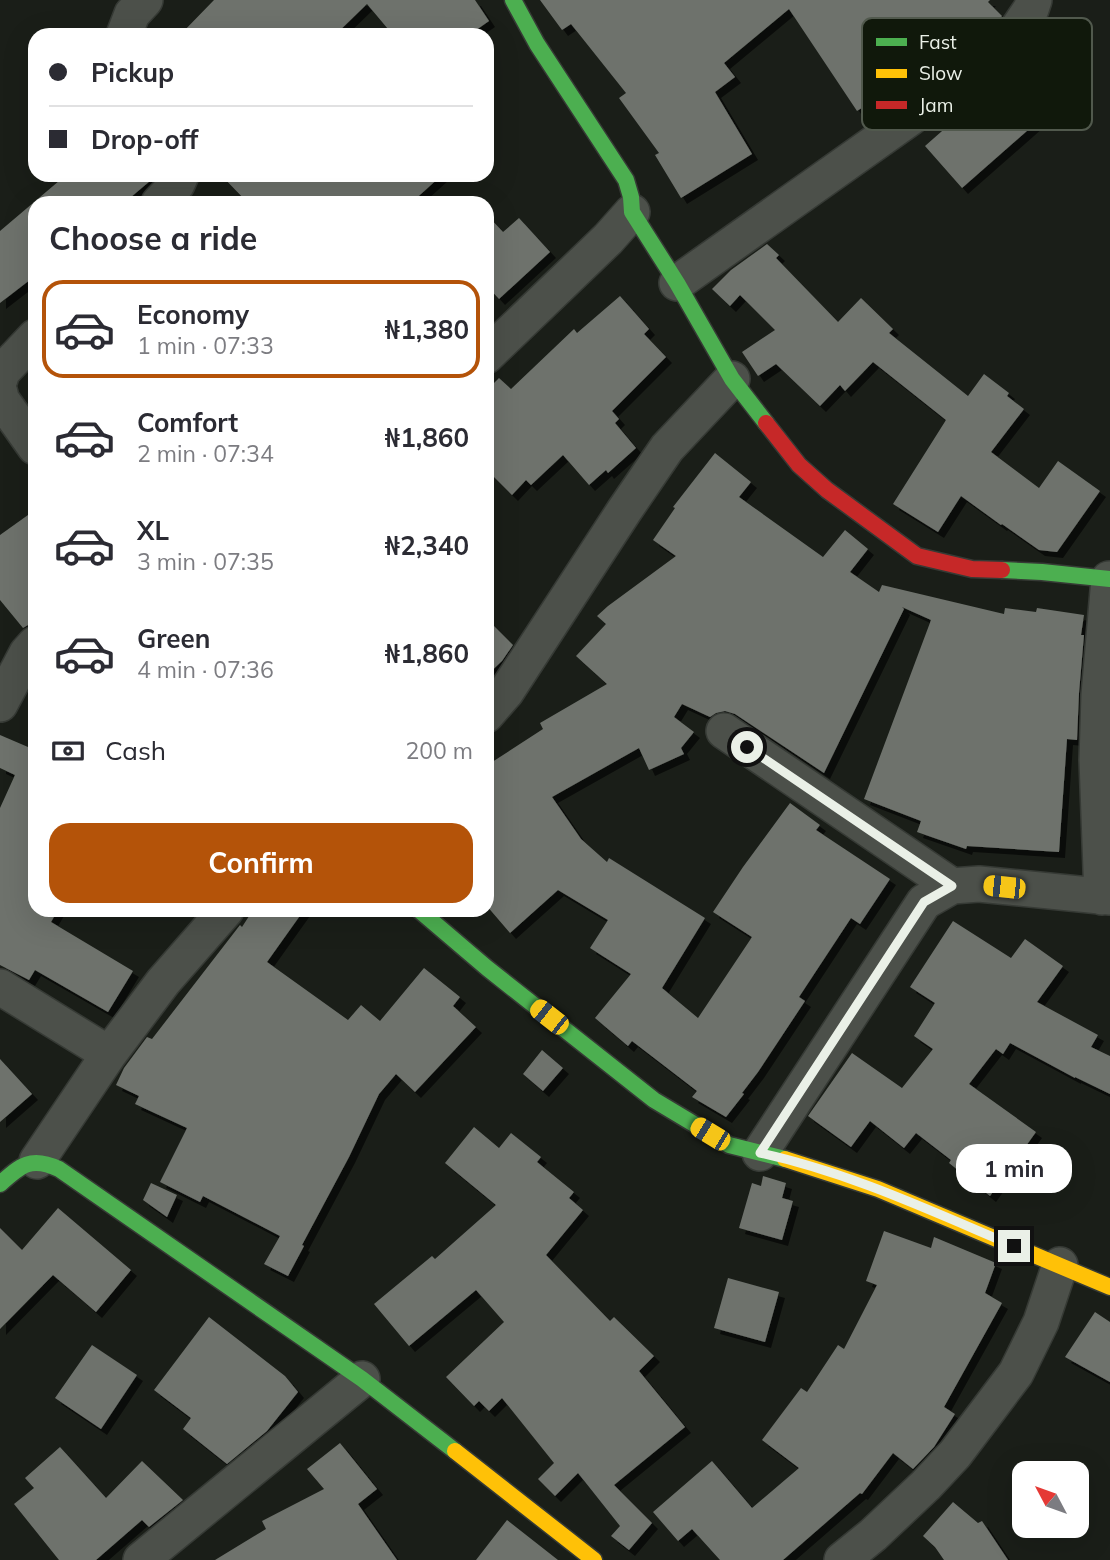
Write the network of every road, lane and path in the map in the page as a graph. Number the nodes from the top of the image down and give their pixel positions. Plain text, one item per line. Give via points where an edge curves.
1 (145, 0) edge
2 (513, 0) edge
3 (1034, 0) edge
4 (1025, 18) edge
5 (127, 28) edge
6 (892, 130) edge
7 (632, 212) junction
8 (677, 283) junction
9 (28, 344) edge
10 (494, 348) edge
11 (732, 379) junction
12 (0, 392) edge
13 (28, 436) edge
14 (1110, 579) edge
15 (28, 652) edge
16 (0, 704) edge
17 (494, 706) edge
18 (724, 731) dead end
19 (952, 886) junction
20 (1106, 897) edge
21 (220, 917) edge
22 (427, 917) edge
23 (0, 987) edge
24 (109, 1054) junction
25 (760, 1153) junction
26 (37, 1161) junction
27 (0, 1184) edge
28 (1060, 1265) junction
29 (1110, 1287) edge
30 (362, 1379) junction
31 (141, 1560) edge
32 (594, 1560) edge
33 (842, 1560) edge

1 - 5 street
2 - 7 street via 626,180
3 - 4 street
6 - 8 street
7 - 8 street
7 - 10 street
8 - 11 street
9 - 12 street via 2,372
11 - 14 street via 799,464 918,556 972,569
11 - 17 street via 667,448
12 - 13 street
14 - 20 street via 1097,760
15 - 16 street
18 - 19 street
19 - 20 street via 979,884
19 - 25 street via 924,902
21 - 24 street
22 - 25 street via 654,1100 729,1145
23 - 24 street
24 - 26 street
25 - 28 street via 878,1188
26 - 27 street via 20,1167
26 - 30 street via 59,1169
28 - 29 street
28 - 33 street via 1041,1322 1016,1373 955,1454
30 - 31 street
30 - 32 street

